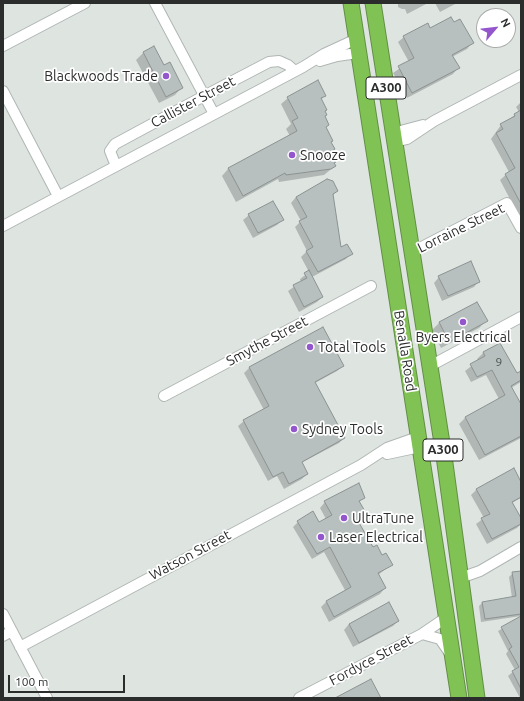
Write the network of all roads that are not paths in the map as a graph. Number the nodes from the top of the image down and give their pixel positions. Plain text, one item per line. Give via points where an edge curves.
1 (85, 3) edge
2 (155, 3) edge
3 (351, 3) edge
4 (373, 3) edge
5 (379, 43) junction
6 (3, 46) edge
7 (358, 47) junction
8 (299, 69) junction
9 (521, 75) edge
10 (3, 91) edge
11 (204, 96) junction
12 (214, 114) junction
13 (394, 137) junction
14 (372, 140) junction
15 (116, 166) junction
16 (58, 196) junction
17 (3, 226) edge
18 (521, 228) edge
19 (412, 252) junction
20 (371, 286) dead end
21 (521, 317) edge
22 (430, 366) junction
23 (164, 396) dead end
24 (436, 402) junction
25 (414, 410) junction
26 (442, 439) junction
27 (419, 442) junction
28 (521, 547) edge
29 (460, 574) junction
30 (440, 577) junction
31 (3, 614) edge
32 (446, 617) junction
33 (7, 633) edge
34 (422, 634) junction
35 (20, 647) junction
36 (453, 657) junction
37 (47, 698) edge
38 (299, 698) edge
39 (459, 698) edge
40 (477, 698) edge

1 - 6 street
2 - 11 street
3 - 7 highway, Benalla Road / A300
4 - 5 highway, Benalla Road / A300
5 - 7 highway
5 - 13 highway, Benalla Road / A300
7 - 8 street, Callister Street via 334,48
7 - 14 highway, Benalla Road / A300
8 - 11 street, Callister Street via 279,61 270,62
8 - 12 street, Callister Street
9 - 13 street via 434,121
10 - 16 street
11 - 12 street
11 - 15 street, Callister Street via 115,144 110,151
12 - 15 street, Callister Street
13 - 14 highway
13 - 19 highway, Benalla Road / A300
14 - 25 highway, Benalla Road / A300
15 - 16 street, Callister Street
16 - 17 street, Callister Street
18 - 19 street, Lorraine Street via 507,203
19 - 22 highway, Benalla Road / A300
20 - 23 street, Smythe Street
21 - 22 street
22 - 24 highway, Benalla Road / A300
24 - 25 highway
24 - 26 highway, Benalla Road / A300
25 - 27 highway, Benalla Road / A300
26 - 27 highway
26 - 29 highway, Benalla Road / A300
27 - 30 highway, Benalla Road / A300
27 - 35 street, Watson Street via 387,448 361,465
28 - 29 street
29 - 30 highway
29 - 40 highway, Benalla Road / A300
30 - 32 highway, Benalla Road / A300
31 - 33 street
32 - 34 street, Fordyce Street
32 - 36 highway, Benalla Road / A300
33 - 35 street
34 - 36 street, Fordyce Street via 440,639
34 - 38 street, Fordyce Street
35 - 37 street
36 - 39 highway, Benalla Road / A300

